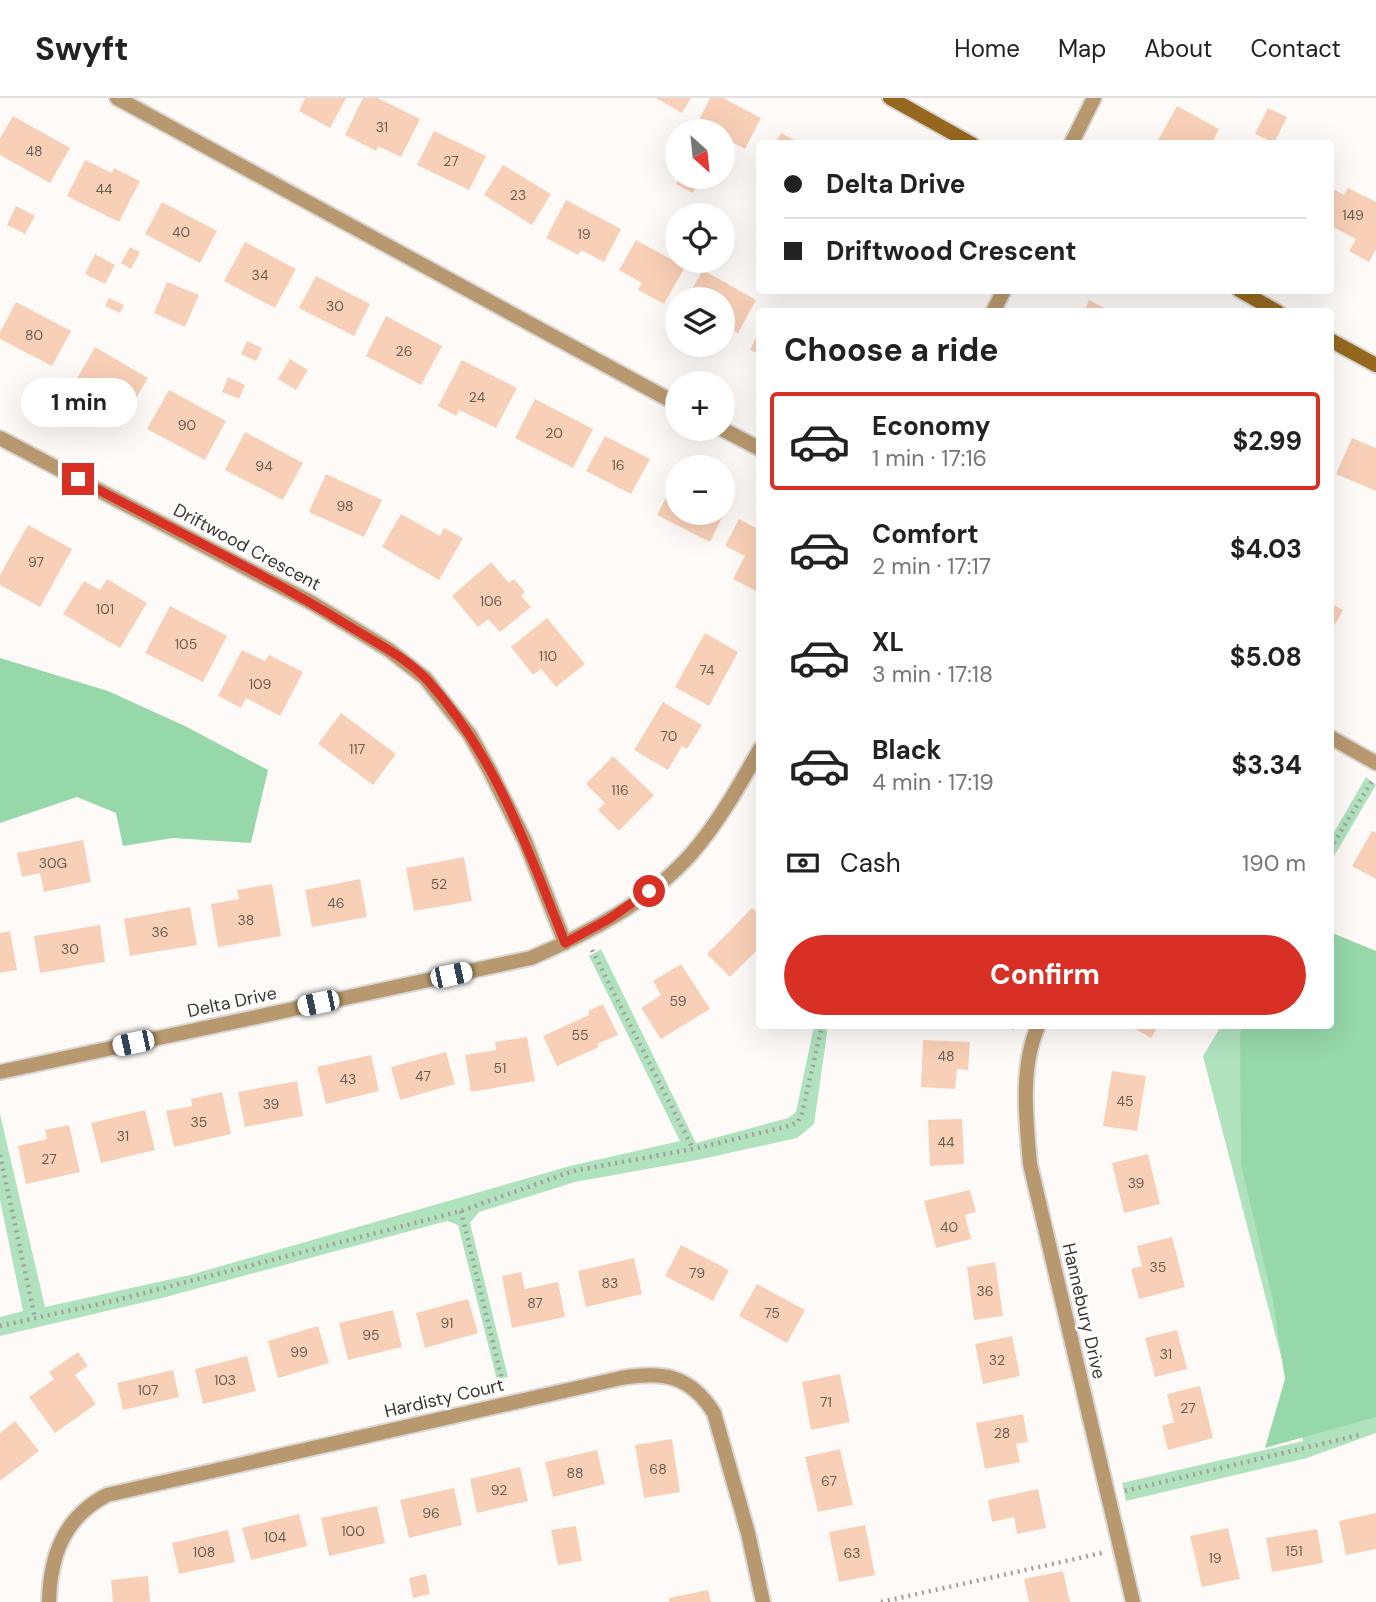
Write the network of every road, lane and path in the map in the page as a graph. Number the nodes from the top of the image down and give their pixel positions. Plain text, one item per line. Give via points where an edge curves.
1 (117, 98) edge
2 (890, 98) edge
3 (1094, 98) edge
4 (965, 140) edge
5 (1073, 140) edge
6 (1246, 294) edge
7 (1271, 308) edge
8 (1334, 342) edge
9 (1376, 365) edge
10 (665, 397) edge
11 (735, 436) edge
12 (0, 438) edge
13 (756, 447) edge
14 (1334, 739) edge
15 (756, 756) edge
16 (1376, 763) edge
17 (1376, 774) edge
18 (1334, 842) edge
19 (583, 933) junction
20 (565, 943) junction
21 (821, 1029) edge
22 (1037, 1029) edge
23 (0, 1072) edge
24 (692, 1149) junction
25 (0, 1155) edge
26 (461, 1211) junction
27 (35, 1318) junction
28 (0, 1326) edge
29 (507, 1403) junction
30 (1363, 1434) dead end
31 (1107, 1495) junction
32 (1120, 1549) junction
33 (48, 1602) edge
34 (763, 1602) edge
35 (881, 1602) edge
36 (1133, 1602) edge

1 - 10 street
2 - 4 street
3 - 5 street
6 - 7 street
8 - 9 street
11 - 13 street
12 - 20 street, Driftwood Crescent via 312,603 425,678 470,734 490,771 525,841
14 - 16 street
15 - 19 street, Delta Drive via 692,853 665,880
17 - 18 path
19 - 20 street, Delta Drive
19 - 24 path
20 - 23 street, Delta Drive via 531,957
21 - 24 path via 798,1122
22 - 31 street, Hannebury Drive via 1025,1112 1030,1164
24 - 26 path via 573,1171
25 - 27 path
26 - 27 path
26 - 29 path
27 - 28 path
29 - 33 street, Hardisty Court via 107,1495 88,1506 67,1529 53,1562
29 - 34 street, Hardisty Court via 651,1375 679,1380 697,1391 719,1426
30 - 31 path
31 - 32 street, Hannebury Drive
32 - 35 path
32 - 36 street, Hannebury Drive

